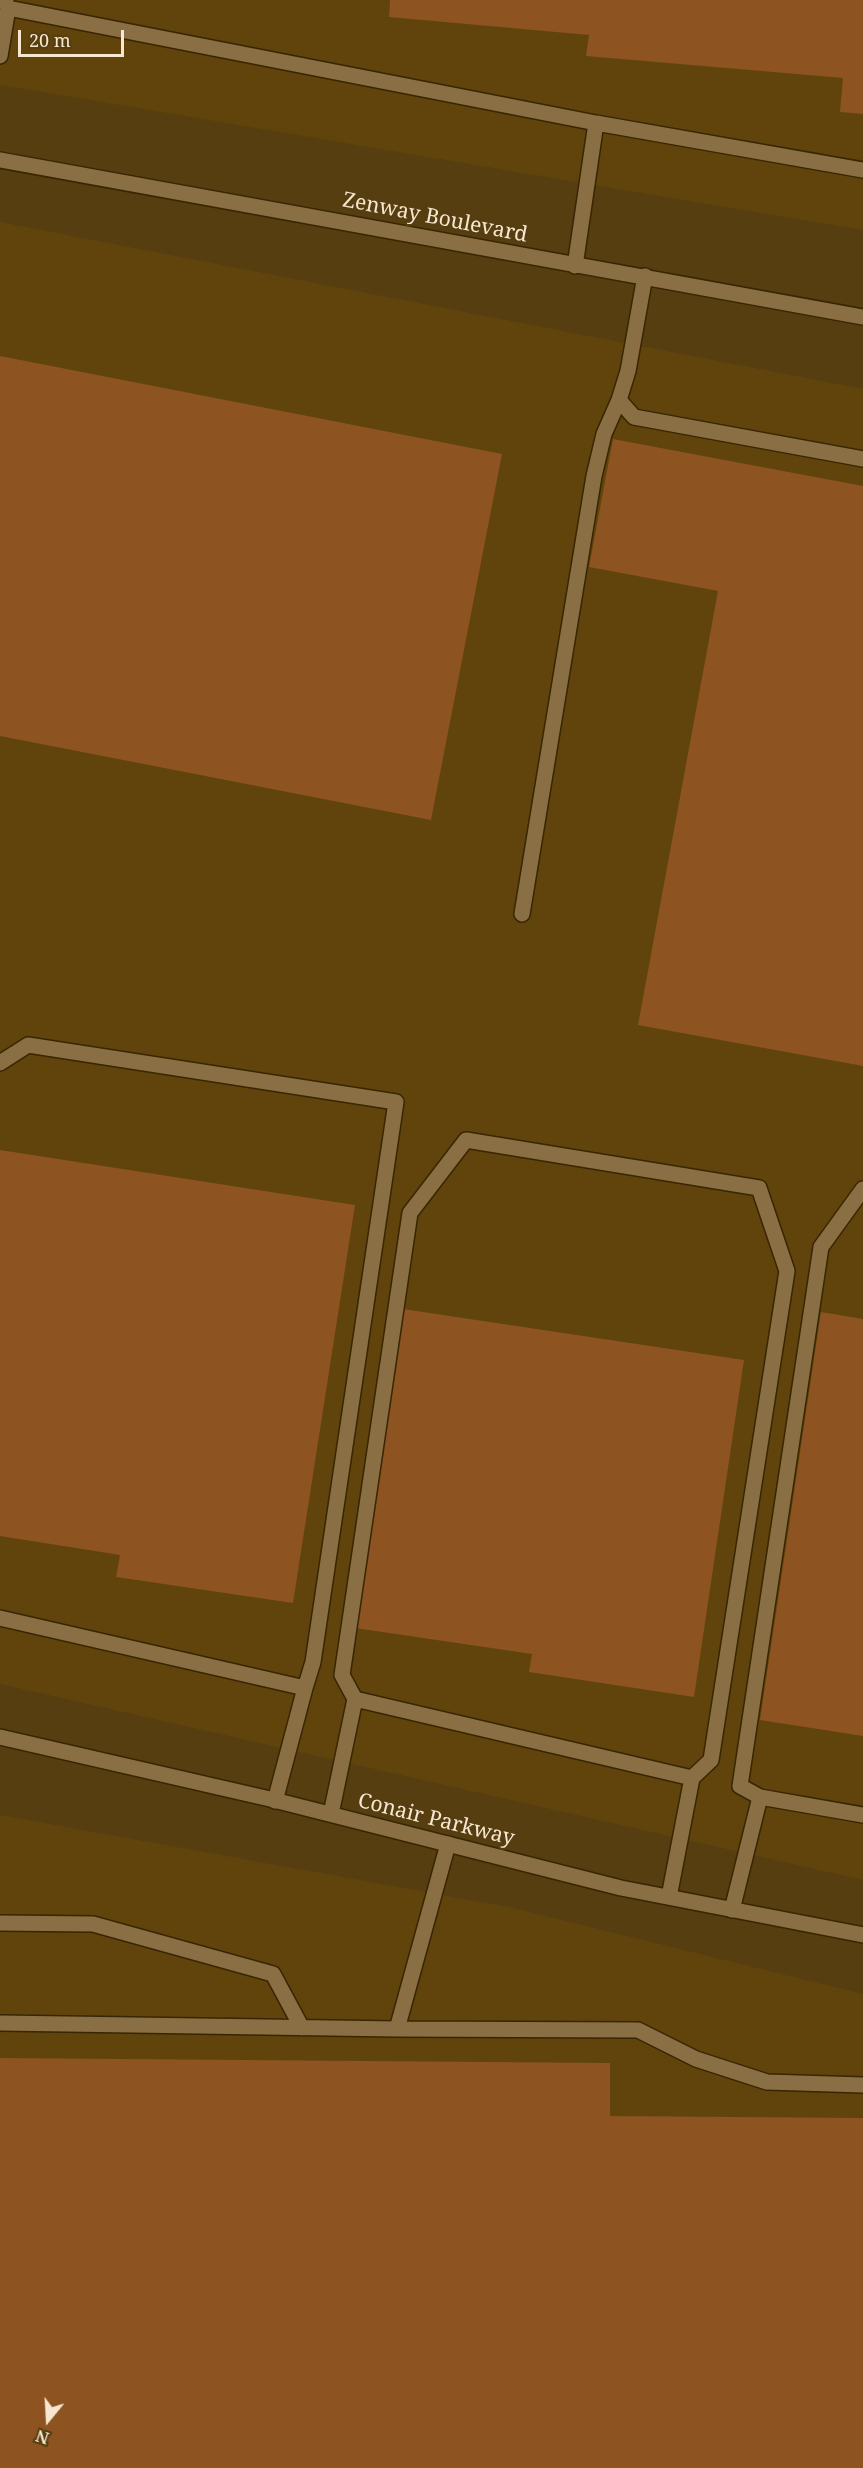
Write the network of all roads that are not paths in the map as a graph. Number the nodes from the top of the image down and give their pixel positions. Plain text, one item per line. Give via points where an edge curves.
1 (7, 4) edge
2 (0, 56) edge
3 (596, 123) junction
4 (0, 160) edge
5 (863, 170) edge
6 (575, 266) junction
7 (645, 276) junction
8 (863, 317) edge
9 (619, 400) junction
10 (863, 459) edge
11 (522, 914) dead end
12 (0, 1063) edge
13 (863, 1189) edge
14 (0, 1618) edge
15 (305, 1688) junction
16 (355, 1700) junction
17 (0, 1737) edge
18 (692, 1778) junction
19 (760, 1797) junction
20 (275, 1801) junction
21 (330, 1814) junction
22 (863, 1815) edge
23 (448, 1844) junction
24 (669, 1897) junction
25 (732, 1910) junction
26 (0, 1923) edge
27 (863, 1935) edge
28 (0, 2023) edge
29 (302, 2028) junction
30 (397, 2029) junction
31 (863, 2085) edge

1 - 2 street
1 - 3 street
3 - 5 street
3 - 6 street
4 - 6 street, Zenway Boulevard
6 - 7 street, Zenway Boulevard
7 - 8 street, Zenway Boulevard
7 - 9 street
9 - 10 street via 634,417
9 - 11 street via 604,434 594,476
12 - 15 street via 28,1045 396,1102 313,1662
13 - 19 street via 820,1247 740,1786
14 - 15 street
15 - 20 street
16 - 18 street
16 - 18 street via 342,1676 410,1213 466,1140 759,1188 787,1271 711,1760
16 - 21 street
17 - 20 street, Conair Parkway
18 - 24 street
19 - 22 street
19 - 25 street
20 - 21 street, Conair Parkway
21 - 23 street, Conair Parkway
23 - 24 street, Conair Parkway
23 - 30 street
24 - 25 street, Conair Parkway
25 - 27 street, Conair Parkway
26 - 29 street via 93,1924 273,1974
28 - 29 street
29 - 30 street
30 - 31 street via 638,2030 696,2059 767,2082

